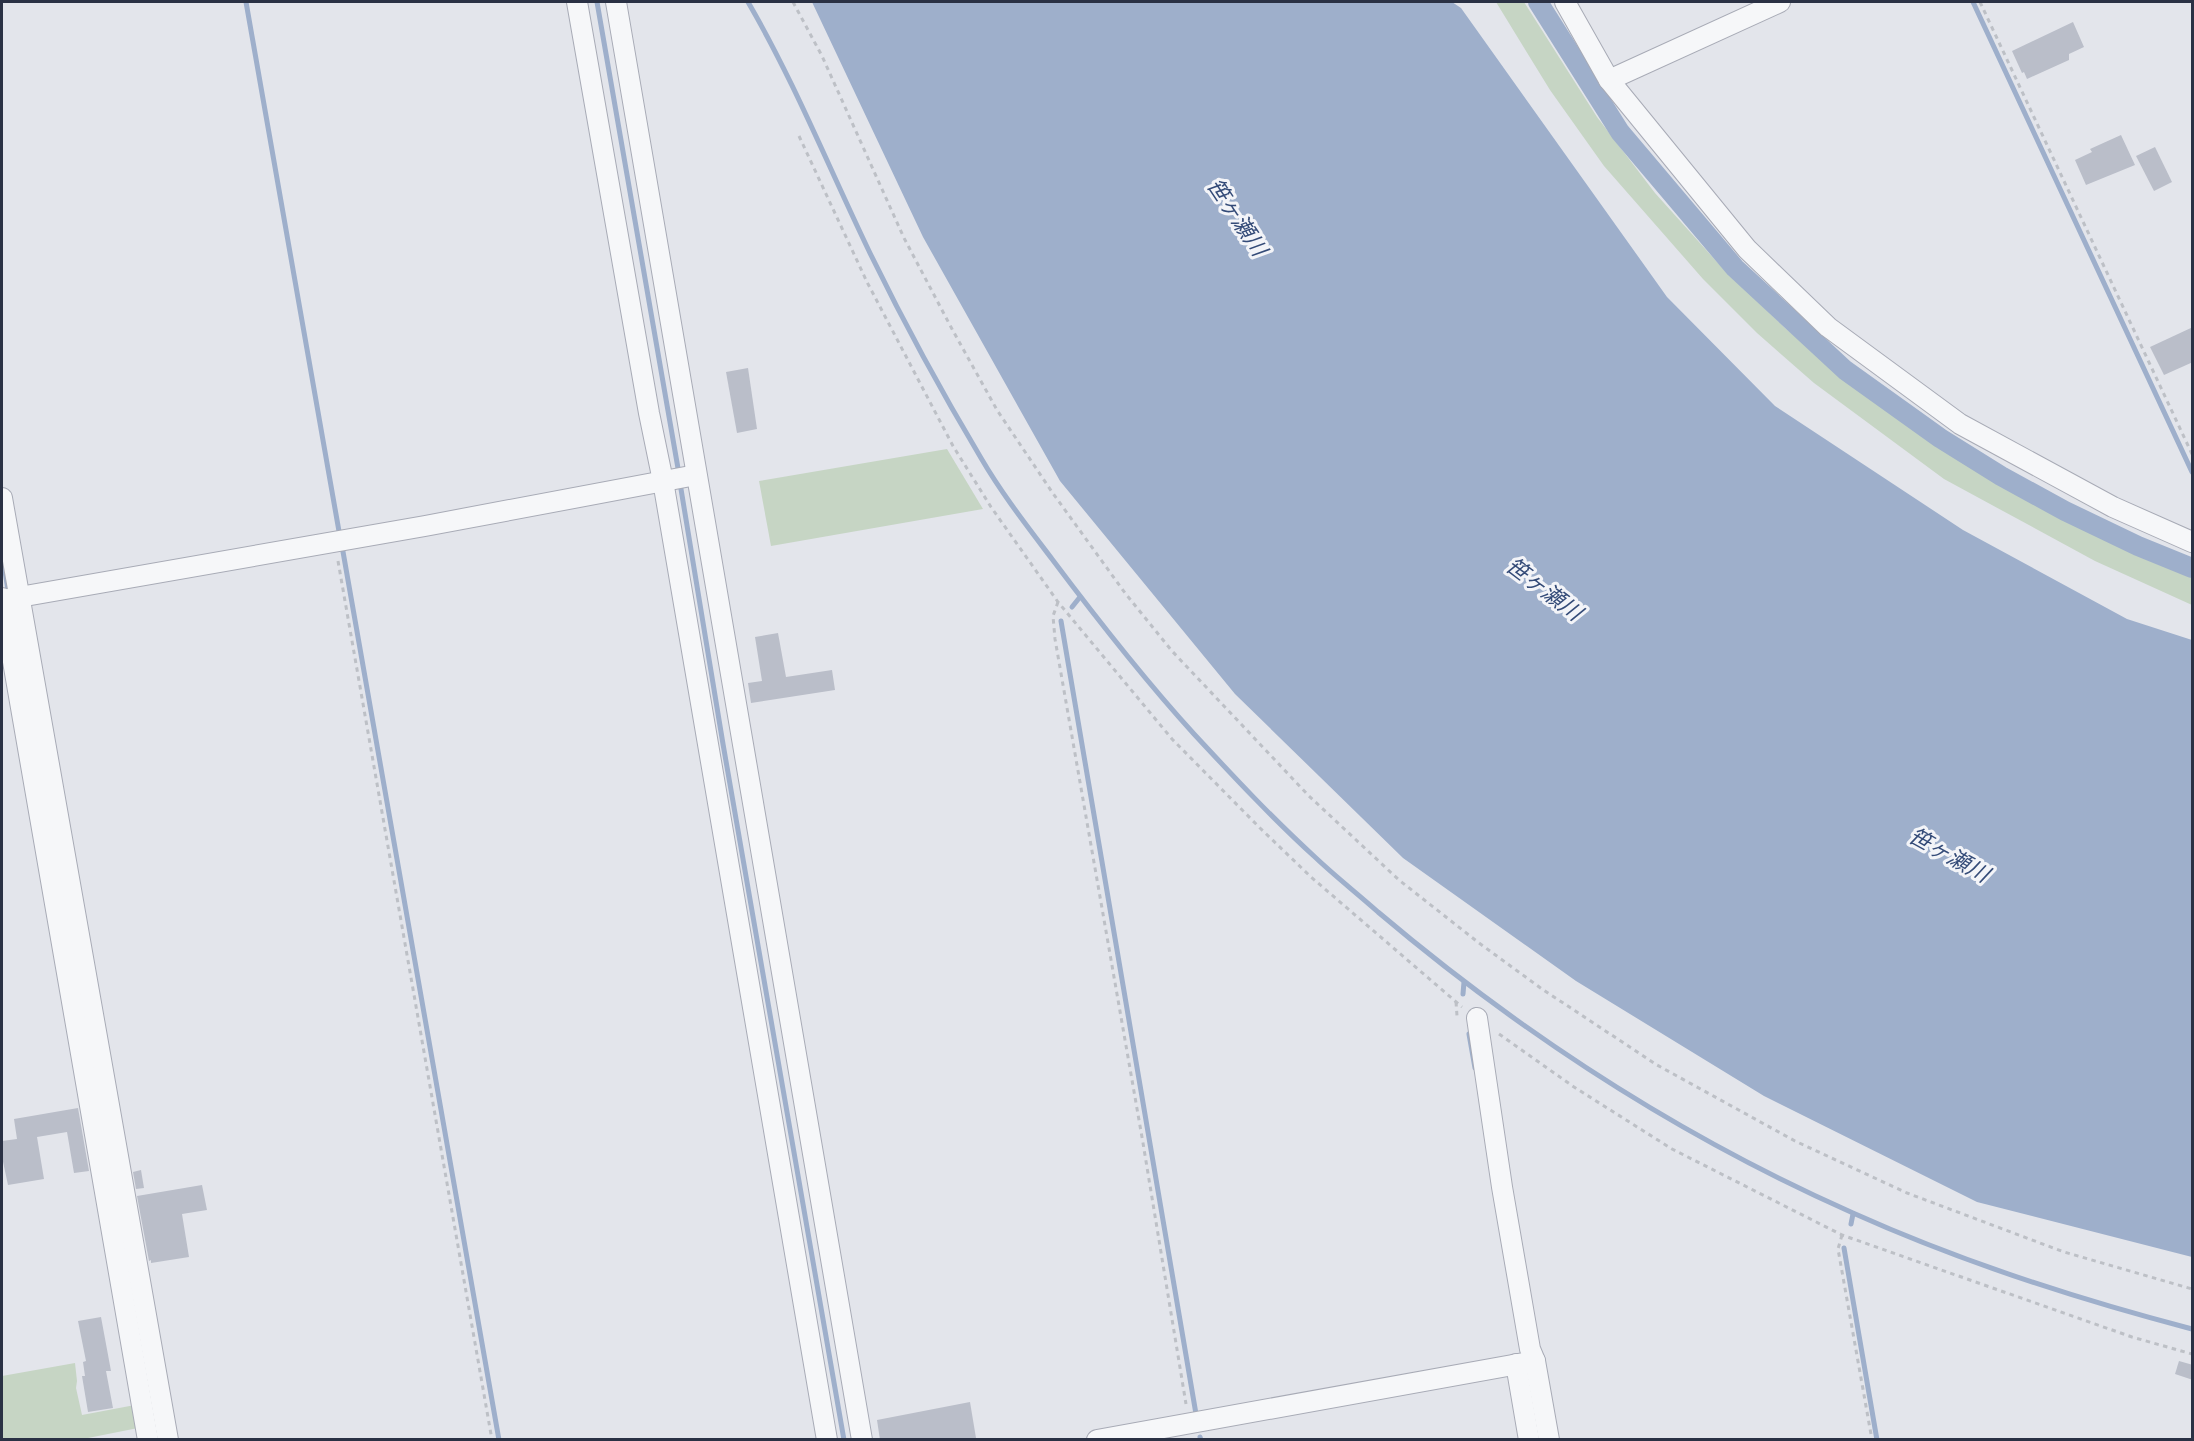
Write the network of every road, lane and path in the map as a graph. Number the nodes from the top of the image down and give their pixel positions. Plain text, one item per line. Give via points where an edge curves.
1 (578, 2) edge
2 (616, 2) edge
3 (793, 2) edge
4 (1565, 2) edge
5 (1780, 2) edge
6 (1980, 2) edge
7 (1609, 80) junction
8 (799, 135) dead end
9 (2193, 454) edge
10 (680, 479) junction
11 (2, 498) edge
12 (339, 541) junction
13 (2193, 542) edge
14 (7, 599) edge
15 (1058, 602) junction
16 (1477, 1018) junction
17 (1842, 1235) junction
18 (2193, 1289) edge
19 (2193, 1354) edge
20 (1525, 1362) junction
21 (1190, 1422) junction
22 (148, 1440) edge
23 (168, 1440) edge
24 (492, 1440) edge
25 (827, 1440) edge
26 (862, 1440) edge
27 (1097, 1440) edge
28 (1529, 1440) edge
29 (1549, 1440) edge
30 (1872, 1440) edge

1 - 10 street via 649,413
2 - 10 street
3 - 18 path via 822,56 904,238 997,410 1052,492 1172,651 1309,796 1399,880 1479,944 1658,1065 1795,1141 1929,1202 2064,1252
4 - 7 street
5 - 7 street
6 - 9 path
7 - 13 street via 1747,249 1828,327 1960,424 2113,507
8 - 15 path via 867,282 953,446
10 - 12 street
10 - 25 street
10 - 26 street via 713,560
11 - 14 street
12 - 14 street
12 - 24 path
14 - 22 street
14 - 23 street
15 - 16 path via 1172,739 1260,828 1377,935
15 - 21 path via 1053,616 1055,639
16 - 17 path via 1574,1087 1672,1149
16 - 20 street via 1530,1349
17 - 19 path
17 - 30 path via 1838,1249
20 - 21 street
20 - 28 street
20 - 29 street
21 - 27 street

